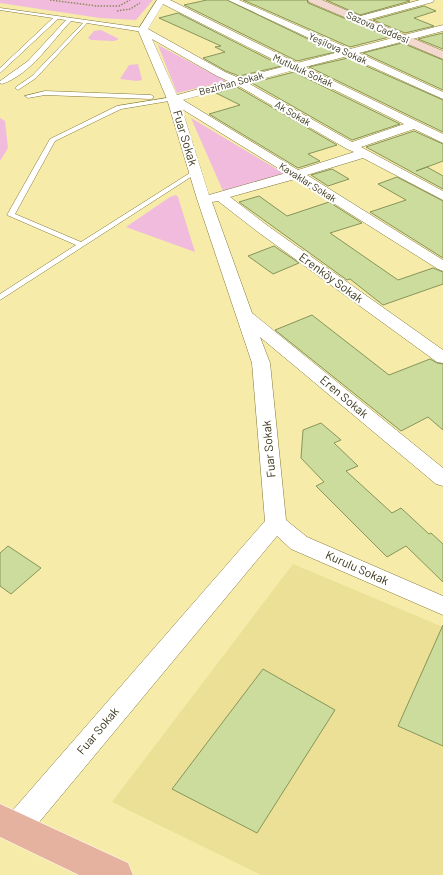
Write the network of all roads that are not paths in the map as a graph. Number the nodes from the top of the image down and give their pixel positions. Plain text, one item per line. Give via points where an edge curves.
1 (162, 0) edge
2 (232, 0) edge
3 (316, 0) edge
4 (430, 0) edge
5 (0, 9) edge
6 (57, 17) junction
7 (70, 19) junction
8 (360, 19) junction
9 (86, 22) junction
10 (443, 28) edge
11 (143, 30) junction
12 (405, 38) junction
13 (348, 52) junction
14 (443, 54) edge
15 (296, 66) junction
16 (0, 71) edge
17 (2, 82) dead end
18 (239, 82) junction
19 (18, 88) dead end
20 (28, 96) dead end
21 (443, 96) edge
22 (173, 98) junction
23 (414, 125) junction
24 (443, 139) edge
25 (351, 146) junction
26 (365, 153) junction
27 (195, 172) junction
28 (297, 174) junction
29 (443, 196) edge
30 (212, 198) junction
31 (82, 245) junction
32 (443, 266) edge
33 (0, 298) edge
34 (244, 315) junction
35 (443, 358) edge
36 (443, 479) edge
37 (276, 523) junction
38 (443, 606) edge
39 (8, 824) edge
40 (116, 875) edge

1 - 11 street
1 - 15 street, Mutluluk Sokak
2 - 13 street, Yeşilova Sokak
3 - 8 street, Sazova Caddesi
4 - 8 street
5 - 6 lane
6 - 7 lane
6 - 16 lane
7 - 9 lane
7 - 17 lane via 24,68
8 - 12 street, Sazova Caddesi
9 - 11 lane
9 - 19 lane via 34,77
10 - 12 street, Bezirhan Sokak
11 - 18 street, Ak Sokak
11 - 22 street, Fuar Sokak
12 - 13 street, Bezirhan Sokak
12 - 14 street, Sazova Caddesi
13 - 15 street, Bezirhan Sokak
13 - 21 street, Yeşilova Sokak
15 - 18 street, Bezirhan Sokak
15 - 23 street, Mutluluk Sokak
18 - 22 street, Bezirhan Sokak
18 - 25 street, Ak Sokak
20 - 22 lane via 45,93
22 - 27 street, Fuar Sokak
22 - 28 street, Kavaklar Sokak
22 - 31 lane via 119,107 52,140 12,215
23 - 24 street, Mutluluk Sokak
23 - 25 street
25 - 26 street, Ak Sokak
26 - 28 street
26 - 29 street, Ak Sokak
27 - 30 street, Fuar Sokak
27 - 31 lane
28 - 30 street
28 - 32 street, Kavaklar Sokak
30 - 34 street, Fuar Sokak
30 - 35 street, Erenköy Sokak via 263,229
31 - 33 lane
34 - 36 street, Eren Sokak
34 - 37 street, Fuar Sokak via 261,363
37 - 38 street, Kurulu Sokak via 300,543
37 - 39 street, Fuar Sokak
39 - 40 main road

